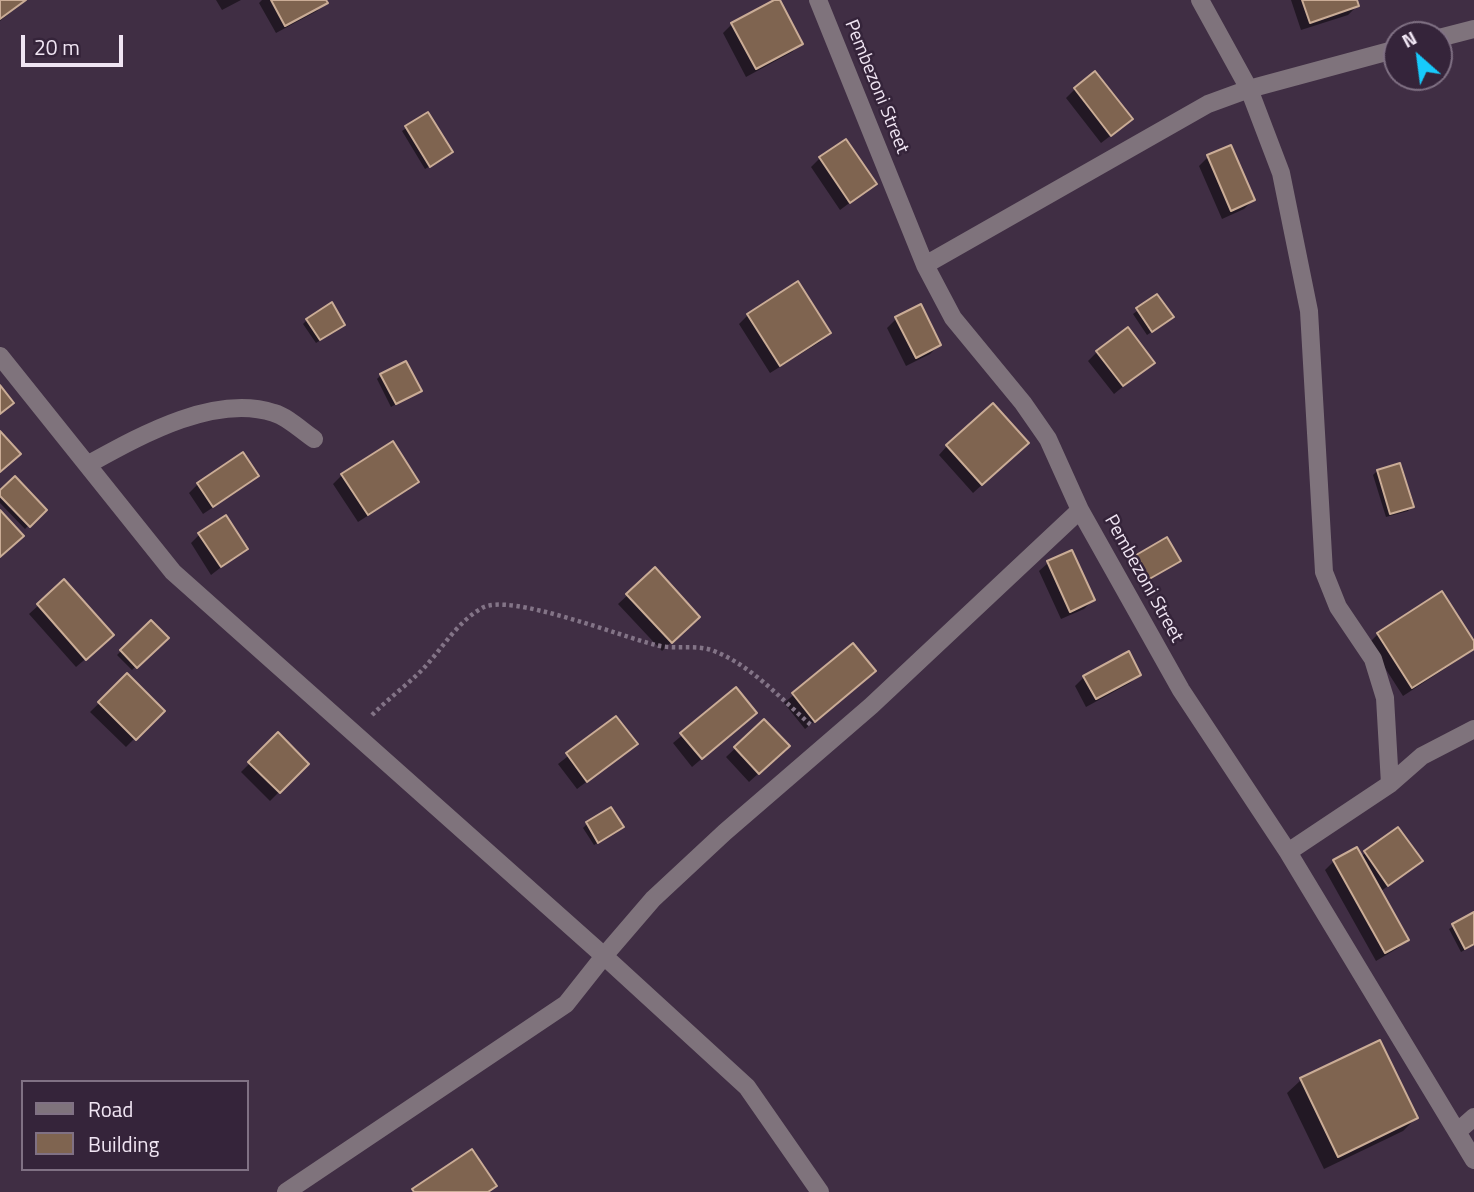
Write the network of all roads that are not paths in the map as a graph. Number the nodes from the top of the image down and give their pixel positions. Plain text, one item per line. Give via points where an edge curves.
1 (818, 0) edge
2 (1200, 0) edge
3 (1474, 29) edge
4 (1453, 34) edge
5 (1383, 53) edge
6 (1249, 89) junction
7 (925, 265) junction
8 (0, 356) edge
9 (314, 439) dead end
10 (87, 464) junction
11 (1080, 510) junction
12 (1474, 729) edge
13 (1390, 784) junction
14 (1287, 852) junction
15 (604, 956) junction
16 (1474, 1117) edge
17 (1457, 1132) junction
18 (1474, 1160) edge
19 (286, 1192) edge
20 (820, 1192) edge

1 - 7 street, Pembezoni Street
2 - 6 street
3 - 4 street
5 - 6 street
6 - 7 street via 1208,104
6 - 13 street via 1281,173 1309,311 1324,572 1338,607 1373,659 1385,698
7 - 11 street, Pembezoni Street via 953,318 1048,439
8 - 10 street
9 - 10 street via 275,413 237,408 193,416 142,435
10 - 15 street via 173,572
11 - 14 street, Pembezoni Street via 1181,690
11 - 15 street via 871,706 725,831 653,900
12 - 13 street via 1422,756
13 - 14 street
14 - 17 street, Pembezoni Street
15 - 19 street via 566,1004
15 - 20 street via 747,1087
16 - 17 street
17 - 18 street, Pembezoni Street

